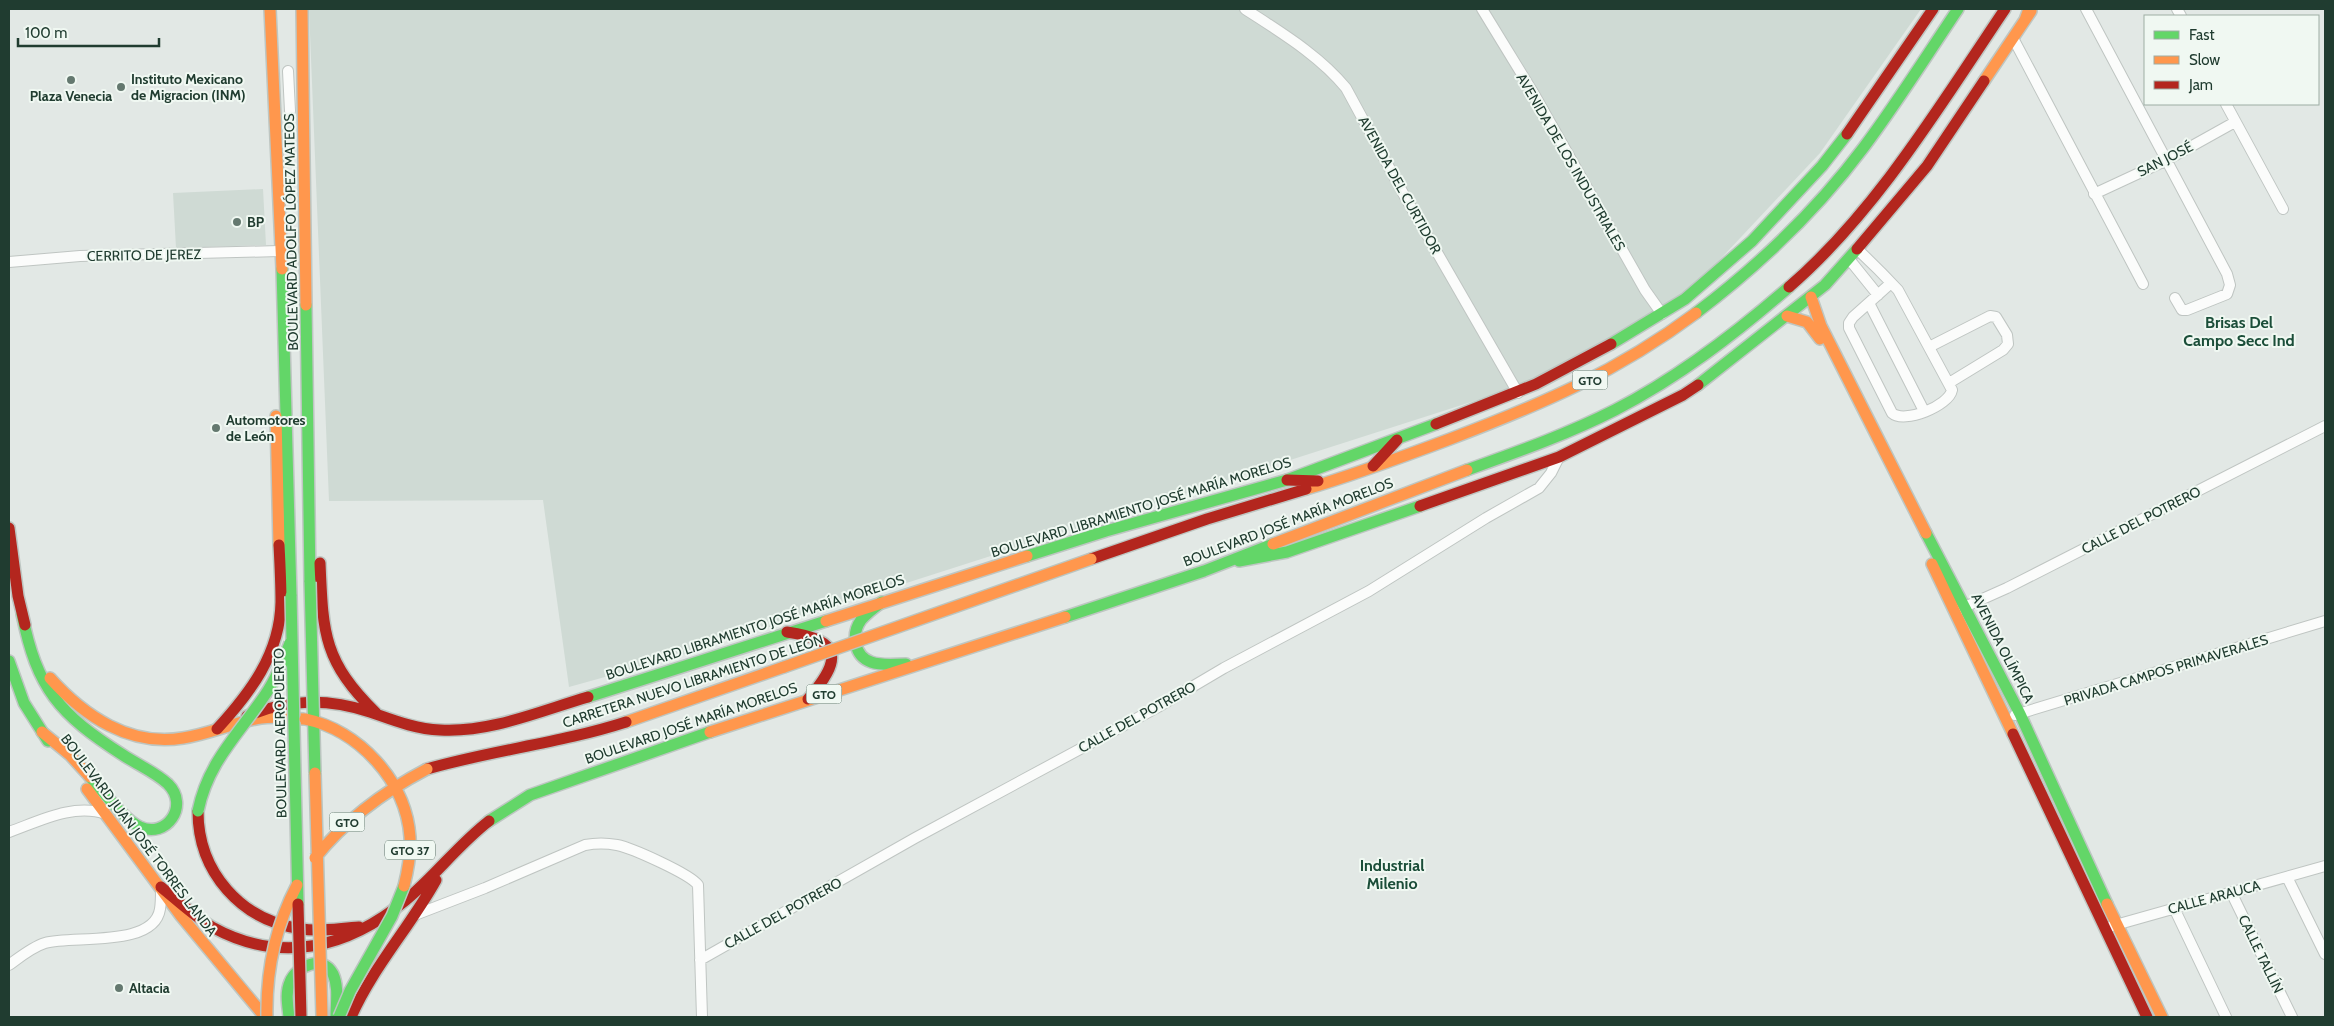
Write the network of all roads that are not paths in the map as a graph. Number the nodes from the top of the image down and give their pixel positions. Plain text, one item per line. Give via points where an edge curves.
1 (270, 9) edge
2 (302, 9) edge
3 (1245, 9) edge
4 (1482, 9) edge
5 (1933, 9) edge
6 (1958, 9) edge
7 (2005, 9) edge
8 (2031, 9) edge
9 (2086, 9) edge
10 (2013, 38) junction
11 (288, 71) dead end
12 (2226, 105) edge
13 (290, 111) dead end
14 (2235, 122) junction
15 (2166, 161) junction
16 (2094, 194) junction
17 (2283, 209) dead end
18 (1857, 249) junction
19 (280, 251) junction
20 (1849, 259) junction
21 (9, 262) edge
22 (1891, 283) junction
23 (2143, 284) dead end
24 (306, 295) junction
25 (1878, 295) junction
26 (1811, 297) junction
27 (2175, 298) dead end
28 (283, 302) junction
29 (1869, 303) junction
30 (1662, 314) junction
31 (1787, 316) junction
32 (1929, 347) junction
33 (1949, 384) junction
34 (1518, 393) junction
35 (1924, 411) junction
36 (2325, 426) edge
37 (1397, 440) junction
38 (288, 448) joint
39 (1558, 457) junction
40 (1371, 468) junction
41 (1287, 480) junction
42 (1330, 482) junction
43 (9, 528) edge
44 (1091, 558) joint
45 (1221, 564) junction
46 (882, 602) junction
47 (281, 604) junction
48 (1960, 609) junction
49 (22, 614) junction
50 (2325, 621) edge
51 (786, 632) junction
52 (293, 636) junction
53 (329, 651) junction
54 (9, 661) edge
55 (917, 664) junction
56 (808, 699) junction
57 (376, 713) junction
58 (2020, 714) junction
59 (2005, 716) junction
60 (217, 729) junction
61 (42, 732) junction
62 (108, 814) junction
63 (131, 821) junction
64 (9, 832) edge
65 (446, 860) junction
66 (2325, 866) edge
67 (2287, 877) junction
68 (161, 887) junction
69 (2231, 892) junction
70 (2174, 908) junction
71 (414, 915) junction
72 (2117, 925) junction
73 (364, 927) junction
74 (2103, 928) junction
75 (2325, 954) edge
76 (700, 960) junction
77 (9, 965) edge
78 (266, 1017) edge
79 (288, 1017) edge
80 (301, 1017) edge
81 (322, 1017) edge
82 (337, 1017) edge
83 (351, 1017) edge
84 (702, 1017) edge
85 (2147, 1017) edge
86 (2162, 1017) edge
87 (2226, 1017) edge
88 (2292, 1017) edge

1 - 19 main road, BOULEVARD ADOLFO LÓPEZ MATEOS
2 - 24 main road, BOULEVARD ADOLFO LÓPEZ MATEOS
3 - 34 street, AVENIDA DEL CURTIDOR via 1319,61 1346,88
4 - 30 street, AVENIDA DE LOS INDUSTRIALES via 1534,94 1640,283
5 - 30 main road, BOULEVARD LIBRAMIENTO JOSÉ MARÍA MORELOS via 1850,130 1810,179 1724,267
6 - 40 main road, BOULEVARD JOSÉ MARÍA MORELOS / GTO via 1879,125 1836,180 1754,266 1697,313 1639,353 1534,407
7 - 45 main road, BOULEVARD JOSÉ MARÍA MORELOS / GTO via 1908,152 1865,208 1803,276 1714,349 1632,401 1540,443
8 - 10 main road
9 - 15 street
10 - 16 street
10 - 18 main road via 1926,166
11 - 13 street
12 - 14 street
14 - 15 street, SAN JOSÉ
14 - 17 street
15 - 16 street, SAN JOSÉ
15 - 27 street via 2227,274 2230,286 2227,294 2187,310 2182,310
16 - 23 street
18 - 20 main road
18 - 22 street
19 - 21 street, CERRITO DE JEREZ via 80,256
19 - 28 main road, BOULEVARD ADOLFO LÓPEZ MATEOS
20 - 25 street
20 - 26 main road
22 - 25 street
22 - 32 street via 1906,302
24 - 53 main road via 313,347 323,626
24 - 81 main road, BOULEVARD ADOLFO LÓPEZ MATEOS, bridge
25 - 29 street
26 - 31 main road
26 - 48 main road, AVENIDA OLÍMPICA via 1821,326
28 - 38 main road, BOULEVARD ADOLFO LÓPEZ MATEOS
28 - 47 main road via 276,342
29 - 35 street
29 - 35 street via 1849,323 1872,376 1894,415 1906,417
30 - 34 main road, BOULEVARD LIBRAMIENTO JOSÉ MARÍA MORELOS via 1591,356
31 - 39 main road via 1734,360 1682,395
31 - 48 main road, AVENIDA OLÍMPICA via 1807,322 1818,333
32 - 33 street
32 - 33 street via 1990,316 1996,317 2003,326 2009,340 2006,348
33 - 35 street via 1952,390 1947,400 1932,410
34 - 37 main road, BOULEVARD LIBRAMIENTO JOSÉ MARÍA MORELOS
36 - 48 street, CALLE DEL POTRERO
37 - 40 main road
37 - 41 main road, BOULEVARD LIBRAMIENTO JOSÉ MARÍA MORELOS
38 - 52 main road, BOULEVARD AEROPUERTO, bridge
39 - 45 main road via 1287,552
39 - 76 street, CALLE DEL POTRERO via 1539,488 1369,591 915,838
40 - 42 main road, BOULEVARD JOSÉ MARÍA MORELOS / GTO
41 - 42 main road
41 - 46 main road, BOULEVARD LIBRAMIENTO JOSÉ MARÍA MORELOS via 1106,531
42 - 44 main road, BOULEVARD JOSÉ MARÍA MORELOS / GTO
43 - 49 main road, GTO 37
44 - 78 main road, CARRETERA NUEVO LIBRAMIENTO DE LEÓN / GTO, bridge via 590,734 467,757 427,769 385,791 348,820 316,856 297,885 280,921 272,948
45 - 55 main road, BOULEVARD JOSÉ MARÍA MORELOS / GTO
46 - 51 main road, BOULEVARD LIBRAMIENTO JOSÉ MARÍA MORELOS
46 - 55 main road via 866,614 855,630 856,648 867,660 874,662
47 - 53 main road via 286,656 296,674 302,678 316,674
47 - 60 main road via 277,635 265,670
48 - 58 main road, AVENIDA OLÍMPICA
48 - 59 main road, AVENIDA OLÍMPICA
49 - 60 main road, GTO 37 via 38,660 46,673 60,690 93,718 135,736 160,740
49 - 63 main road via 32,661 52,697 80,725 153,772 178,799 175,816 158,829 141,828
50 - 58 street, PRIVADA CAMPOS PRIMAVERALES
51 - 56 main road via 818,636 832,654 833,665 827,677
51 - 57 main road, BOULEVARD LIBRAMIENTO JOSÉ MARÍA MORELOS via 598,694 481,728 430,730
52 - 73 main road, bridge via 265,695 206,778 198,811 200,843 215,875 254,912 286,926 303,929
52 - 80 main road, BOULEVARD AEROPUERTO, bridge
53 - 57 main road via 347,684
54 - 61 main road, BOULEVARD JUAN JOSÉ TORRES LANDA via 21,698
55 - 56 main road, BOULEVARD JOSÉ MARÍA MORELOS / GTO
56 - 65 main road, BOULEVARD JOSÉ MARÍA MORELOS / GTO via 530,795 486,821
57 - 60 main road, BOULEVARD LIBRAMIENTO JOSÉ MARÍA MORELOS via 329,702 290,704 258,711
58 - 59 street, PRIVADA CAMPOS PRIMAVERALES
58 - 72 main road, AVENIDA OLÍMPICA
59 - 74 main road, AVENIDA OLÍMPICA
60 - 82 main road, GTO 37, bridge via 258,718 303,719 334,728 352,738 381,767 399,798 410,838 407,873 398,906
61 - 62 main road, BOULEVARD JUAN JOSÉ TORRES LANDA
61 - 63 main road via 70,755
62 - 63 street
62 - 64 street via 90,810 69,811
62 - 68 main road, BOULEVARD JUAN JOSÉ TORRES LANDA
65 - 71 main road, GTO
65 - 73 main road, BOULEVARD JOSÉ MARÍA MORELOS via 399,907
66 - 67 street, CALLE ARAUCA
67 - 69 street, CALLE ARAUCA
67 - 75 street
68 - 73 main road, BOULEVARD JOSÉ MARÍA MORELOS via 211,926 244,940 276,948 327,944
68 - 77 street via 160,911 155,920 138,933 44,944
68 - 78 main road, BOULEVARD JUAN JOSÉ TORRES LANDA via 210,952
69 - 70 street, CALLE ARAUCA
69 - 88 street, CALLE TALLÍN
70 - 72 street, CALLE ARAUCA
70 - 87 street
71 - 76 street via 585,845 617,845 694,880 699,891
71 - 83 main road, GTO via 372,975
72 - 74 street, CALLE ARAUCA
72 - 86 main road, AVENIDA OLÍMPICA
74 - 85 main road, AVENIDA OLÍMPICA
76 - 84 street
79 - 82 main road via 287,995 291,977 303,967 323,964 334,976

